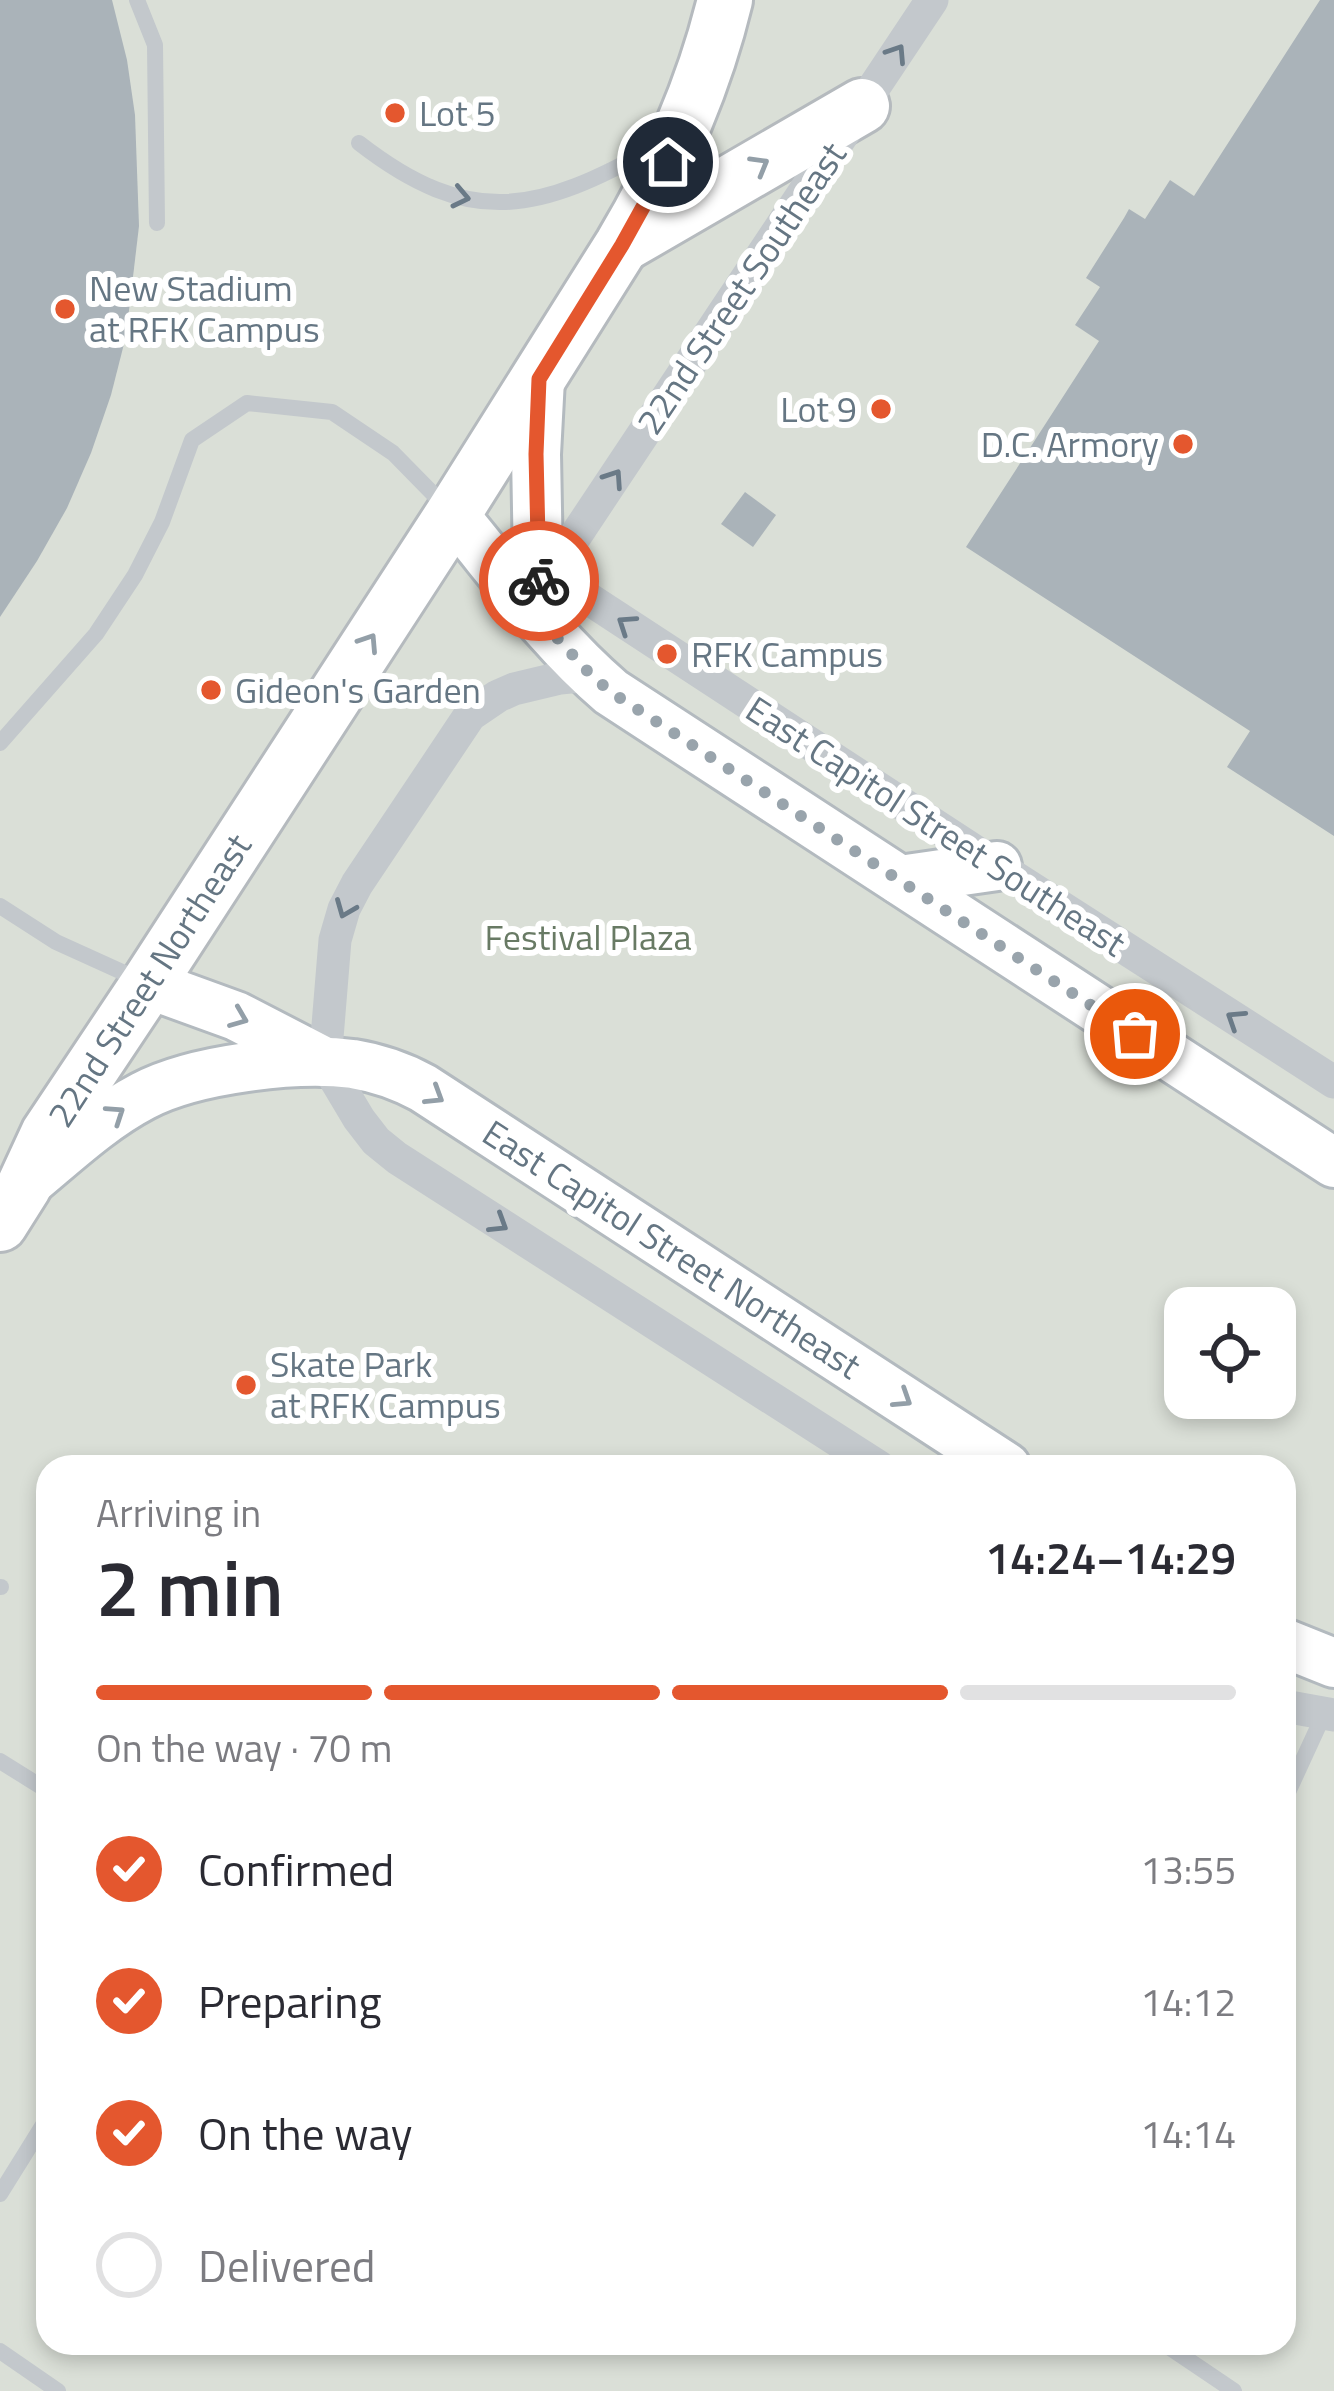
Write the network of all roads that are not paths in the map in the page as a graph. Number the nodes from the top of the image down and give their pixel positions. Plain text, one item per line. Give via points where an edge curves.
1 (137, 0) edge
2 (725, 0) edge
3 (932, 0) edge
4 (862, 106) junction
5 (682, 132) junction
6 (359, 143) dead end
7 (157, 223) dead end
8 (622, 245) junction
9 (539, 379) junction
10 (453, 514) junction
11 (539, 567) junction
12 (539, 618) junction
13 (591, 675) junction
14 (0, 743) edge
15 (997, 866) junction
16 (900, 880) junction
17 (0, 906) edge
18 (148, 984) junction
19 (325, 1062) junction
20 (1334, 1082) edge
21 (1334, 1163) edge
22 (12, 1205) edge
23 (861, 1455) edge
24 (988, 1455) edge
25 (1296, 1648) edge
26 (1334, 1663) edge
27 (1296, 1708) edge
28 (1329, 1714) edge
29 (0, 1761) edge
30 (1296, 1778) edge
31 (36, 1784) edge
32 (36, 2136) edge
33 (0, 2194) edge
34 (0, 2351) edge
35 (1181, 2355) edge
36 (58, 2391) edge
37 (1234, 2391) edge

1 - 7 lane via 154,45
2 - 5 main road
4 -> 3 street, 22nd Street Southeast
8 -> 4 main road
11 -> 4 street, 22nd Street Southeast via 574,538
6 -> 5 lane via 440,192 498,202 582,186
5 - 8 main road
8 - 9 main road
9 - 10 main road
9 - 11 main road
10 - 12 main road, East Capitol Street Southeast
10 - 14 lane via 393,453 332,412 247,403 192,440 135,575 96,634
18 -> 10 main road, 22nd Street Northeast
11 - 12 main road
15 -> 11 street, East Capitol Street Southeast
12 - 13 main road, East Capitol Street Southeast
13 - 16 main road, East Capitol Street Southeast
13 -> 19 street via 528,685 484,704 461,727 339,922
15 - 16 main road
20 -> 15 street, East Capitol Street Southeast
16 - 21 main road, East Capitol Street Southeast
17 - 18 lane
18 -> 19 main road via 236,1016
18 - 22 main road, 22nd Street Northeast via 48,1134
22 -> 19 main road, East Capitol Street Northeast via 140,1097 233,1069
19 -> 23 street, East Capitol Street Northeast via 359,1119 397,1158
19 -> 24 main road, East Capitol Street Northeast via 382,1070 423,1088
25 - 26 main road
27 - 28 street
28 - 30 lane
29 - 31 lane
32 - 33 lane
34 - 36 lane
35 - 37 lane

